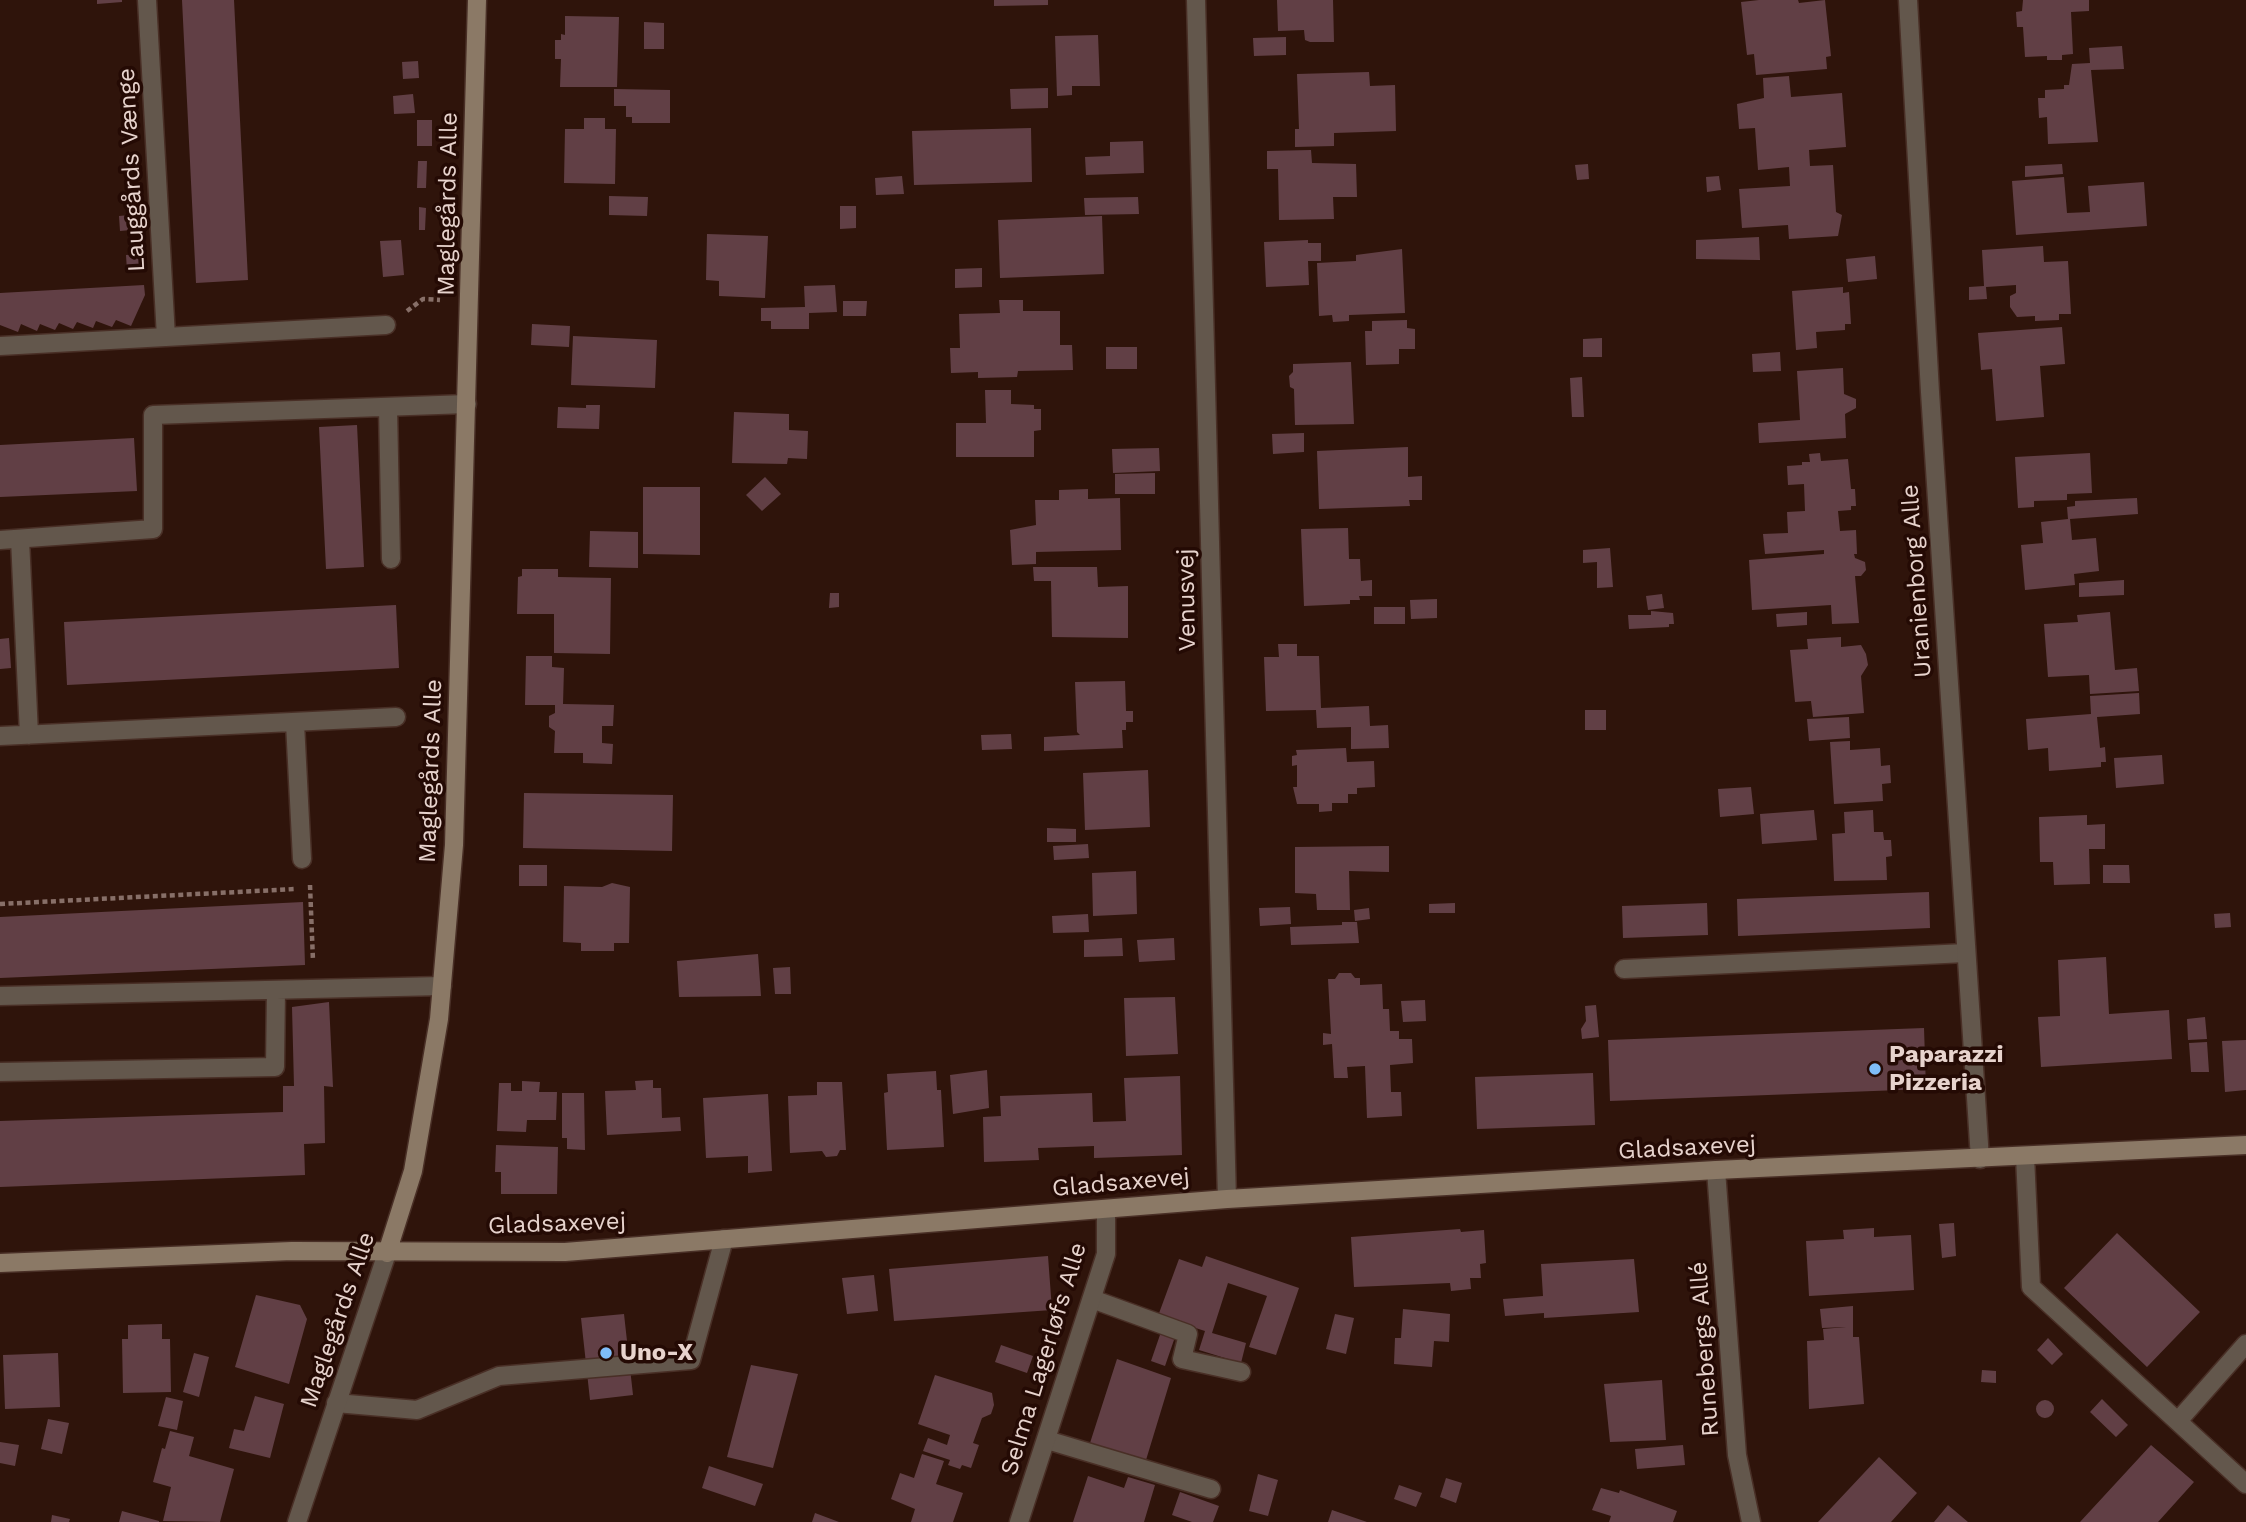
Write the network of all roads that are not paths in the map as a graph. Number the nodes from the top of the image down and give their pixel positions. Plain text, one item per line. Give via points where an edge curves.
1 (147, 0) edge
2 (477, 0) edge
3 (1196, 0) edge
4 (1908, 0) edge
5 (386, 325) road end
6 (166, 337) junction
7 (0, 346) edge
8 (467, 404) junction
9 (388, 407) junction
10 (20, 539) junction
11 (0, 540) edge
12 (391, 559) dead end
13 (396, 717) dead end
14 (295, 723) junction
15 (29, 735) junction
16 (0, 736) edge
17 (302, 859) road end
18 (1966, 953) junction
19 (1624, 969) dead end
20 (442, 986) junction
21 (276, 990) junction
22 (0, 996) edge
23 (0, 1072) edge
24 (2246, 1145) edge
25 (2025, 1156) junction
26 (1980, 1159) junction
27 (1716, 1170) junction
28 (1227, 1199) junction
29 (1106, 1209) junction
30 (723, 1239) junction
31 (387, 1253) junction
32 (0, 1263) edge
33 (1092, 1299) junction
34 (2246, 1344) edge
35 (1241, 1372) dead end
36 (336, 1403) junction
37 (2178, 1421) junction
38 (1047, 1440) junction
39 (2246, 1484) edge
40 (1211, 1489) dead end
41 (297, 1522) edge
42 (1019, 1522) edge
43 (1751, 1522) edge

1 - 6 street, Lauggårds Vænge
2 - 8 street, Maglegårds Alle
3 - 28 street, Venusvej
4 - 18 street, Uranienborg Alle
5 - 6 street
6 - 7 street
8 - 9 street
8 - 20 street, Maglegårds Alle via 454,845
9 - 10 street via 153,415 153,529
9 - 12 street
10 - 11 street
10 - 15 street
13 - 14 street
14 - 15 street
14 - 17 street
15 - 16 street
18 - 19 street
18 - 26 street, Uranienborg Alle
20 - 21 street
20 - 31 street, Maglegårds Alle via 413,1171
21 - 22 street
21 - 23 street via 275,1067
24 - 25 street, Gladsaxevej
25 - 26 street, Gladsaxevej
25 - 37 street via 2031,1287
26 - 27 street, Gladsaxevej
27 - 28 street, Gladsaxevej
27 - 43 street, Runebergs Allé via 1738,1455
28 - 29 street, Gladsaxevej
29 - 30 street, Gladsaxevej
29 - 33 street, Selma Lagerløfs Alle via 1106,1254
30 - 31 street, Gladsaxevej via 565,1252
30 - 36 street via 691,1360 499,1376 417,1410
31 - 32 street, Gladsaxevej via 292,1251
31 - 36 street, Maglegårds Alle
33 - 35 street via 1188,1334 1182,1359
33 - 38 street, Selma Lagerløfs Alle
34 - 37 street
36 - 41 street, Maglegårds Alle
37 - 39 street
38 - 40 street
38 - 42 street, Selma Lagerløfs Alle

